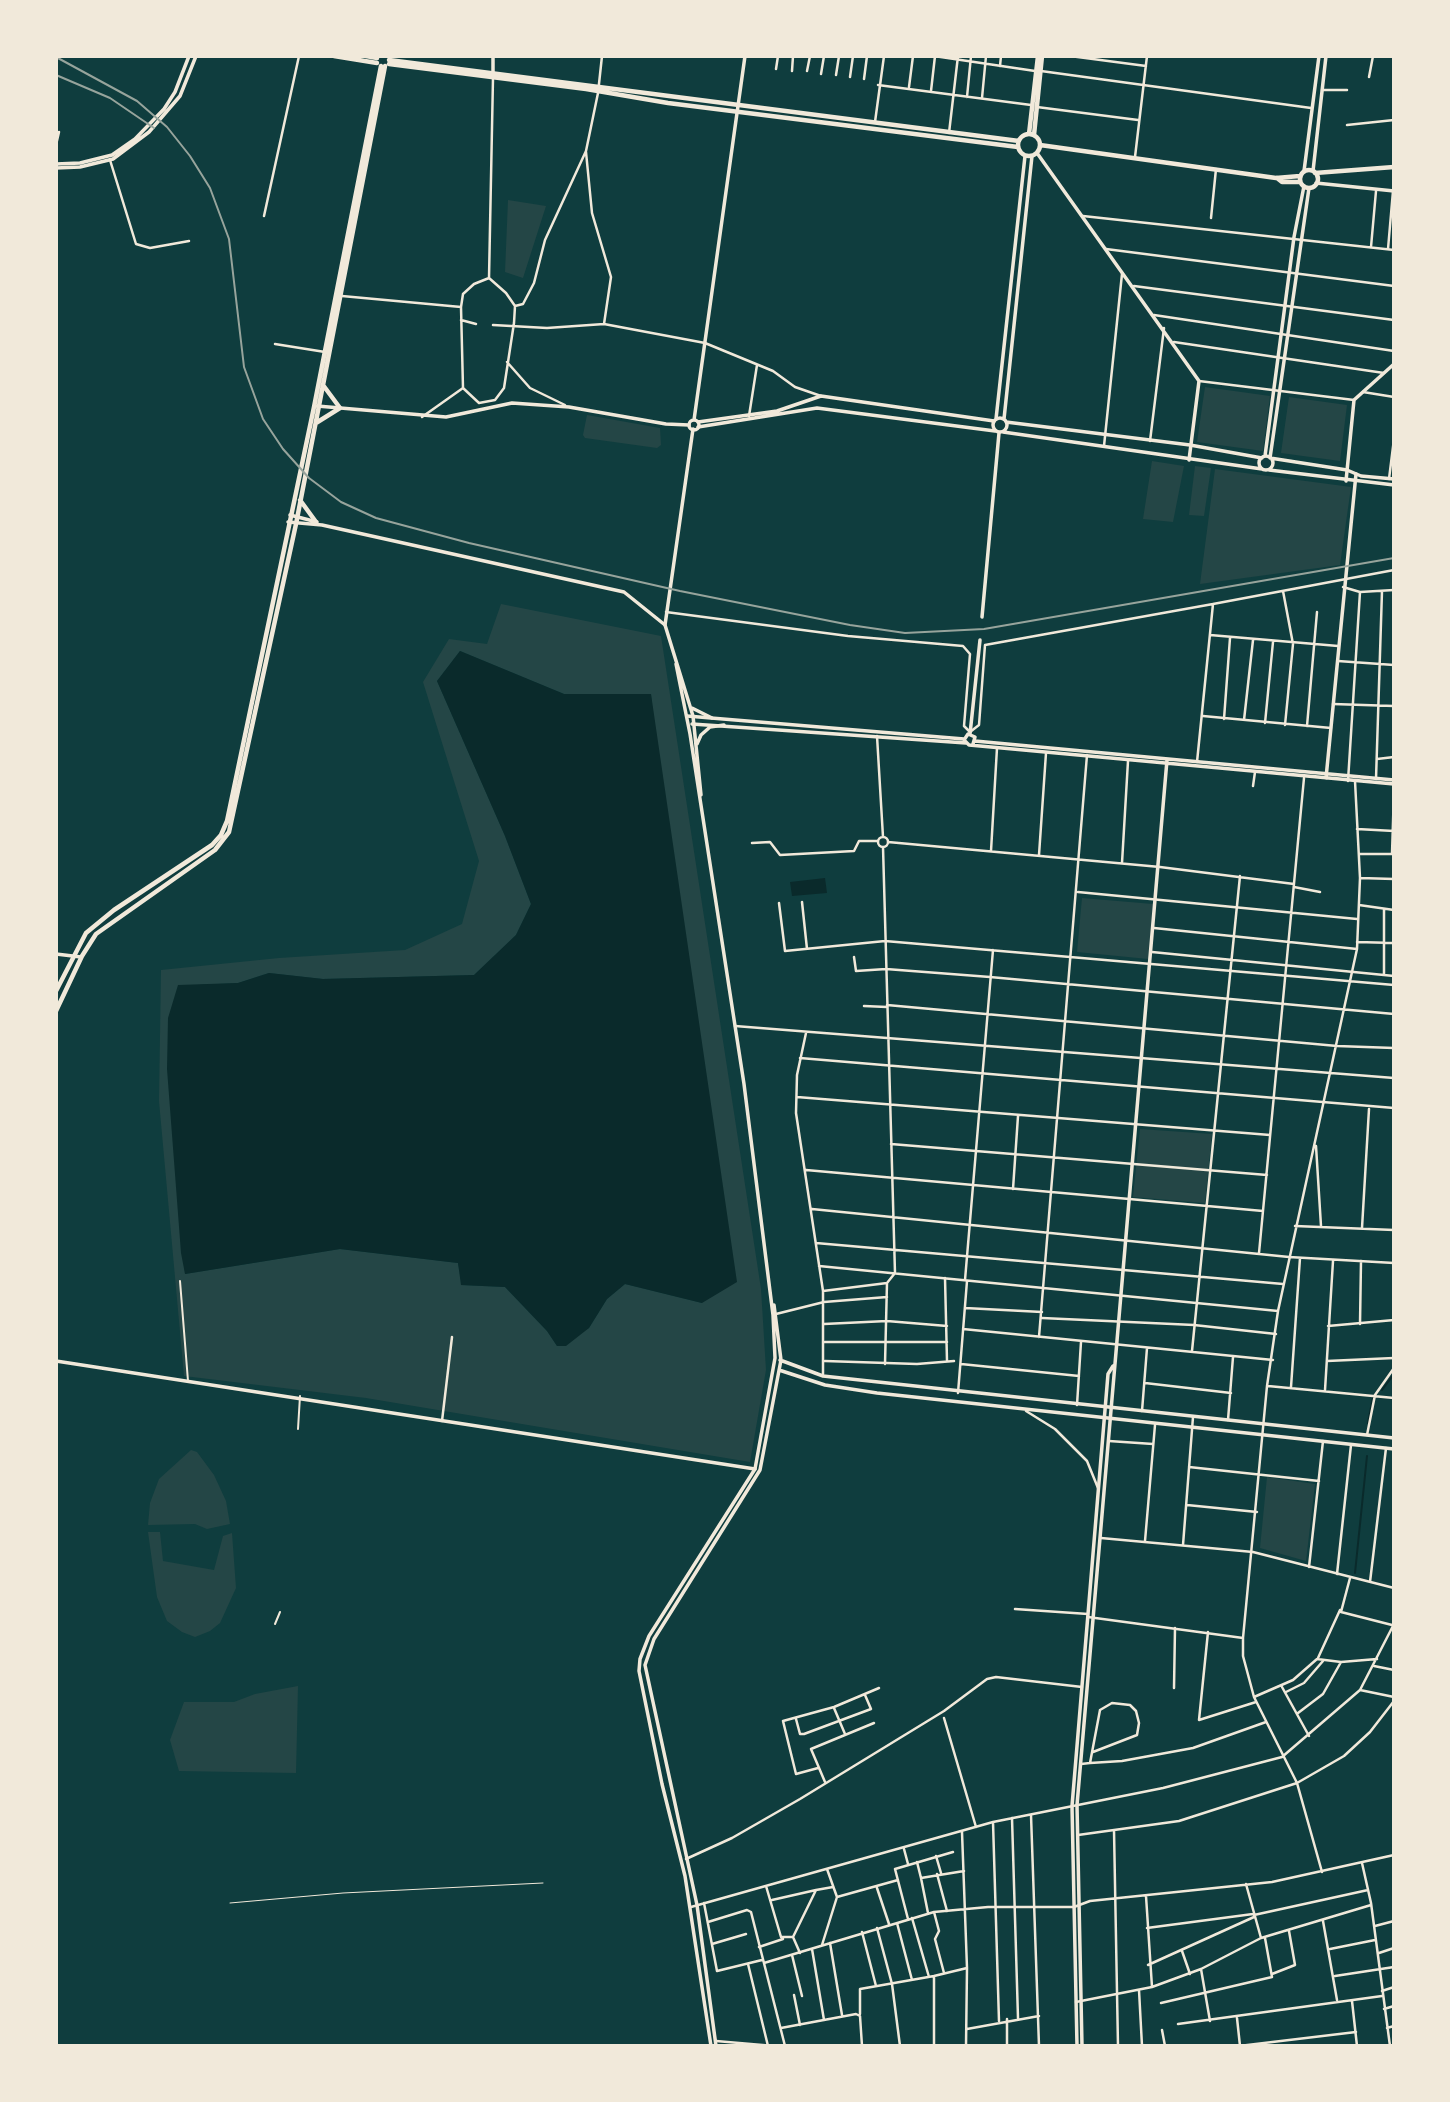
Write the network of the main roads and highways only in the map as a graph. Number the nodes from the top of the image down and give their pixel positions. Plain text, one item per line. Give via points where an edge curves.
1 (189, 56) edge
2 (196, 56) edge
3 (334, 56) edge
4 (366, 56) edge
5 (494, 56) edge
6 (745, 56) edge
7 (1040, 56) edge
8 (1319, 56) edge
9 (1326, 56) edge
10 (383, 61) edge
11 (492, 71) junction
12 (493, 77) junction
13 (738, 105) junction
14 (737, 112) junction
15 (1032, 135) junction
16 (1019, 144) junction
17 (1040, 145) junction
18 (1035, 154) junction
19 (1025, 156) junction
20 (56, 166) edge
21 (1394, 167) edge
22 (1314, 172) junction
23 (1304, 181) junction
24 (1316, 183) junction
25 (1394, 191) edge
26 (338, 295) junction
27 (1394, 364) edge
28 (323, 386) junction
29 (316, 406) junction
30 (340, 408) junction
31 (995, 420) junction
32 (1005, 420) junction
33 (315, 424) junction
34 (696, 425) junction
35 (999, 432) junction
36 (1190, 445) junction
37 (1263, 457) junction
38 (1270, 458) junction
39 (305, 459) junction
40 (1189, 460) junction
41 (1262, 469) junction
42 (1269, 470) junction
43 (1347, 470) junction
44 (1356, 474) junction
45 (1392, 479) edge
46 (1346, 481) junction
47 (1355, 481) junction
48 (300, 484) junction
49 (1394, 485) edge
50 (299, 500) junction
51 (290, 515) junction
52 (297, 517) junction
53 (288, 522) junction
54 (316, 522) junction
55 (296, 524) junction
56 (321, 525) junction
57 (982, 617) dead end
58 (665, 625) junction
59 (980, 640) dead end
60 (676, 664) junction
61 (690, 707) junction
62 (690, 716) junction
63 (712, 718) junction
64 (691, 724) junction
65 (724, 725) junction
66 (791, 725) junction
67 (791, 731) junction
68 (970, 733) junction
69 (877, 734) junction
70 (965, 741) junction
71 (974, 742) junction
72 (697, 745) junction
73 (1087, 754) junction
74 (1167, 763) junction
75 (1326, 778) junction
76 (1394, 781) edge
77 (700, 798) junction
78 (56, 954) edge
79 (72, 956) junction
80 (81, 957) junction
81 (56, 991) edge
82 (56, 1011) edge
83 (775, 1314) junction
84 (775, 1358) junction
85 (781, 1360) junction
86 (56, 1361) edge
87 (1114, 1365) junction
88 (772, 1368) junction
89 (778, 1370) junction
90 (1105, 1406) junction
91 (1112, 1407) junction
92 (1108, 1420) junction
93 (1394, 1438) edge
94 (1394, 1449) edge
95 (755, 1469) junction
96 (666, 1769) junction
97 (659, 1771) junction
98 (1075, 1805) junction
99 (1076, 1906) junction
100 (714, 2044) edge
101 (1079, 2046) edge

1 - 20 main road via 169,100 135,139 112,155
2 - 20 main road via 180,96 149,132 110,160 80,167
3 - 10 main road
4 - 10 main road
5 - 11 main road
6 - 13 main road
7 - 15 main road
8 - 23 main road
9 - 22 main road
10 - 11 main road
10 - 12 main road
10 - 26 main road
11 - 12 main road
11 - 13 main road
12 - 14 main road
13 - 14 main road
13 - 16 main road
14 - 16 main road
14 - 34 main road
15 - 16 main road
15 - 17 main road
16 - 19 main road
17 - 18 main road
17 - 23 main road via 1282,182
18 - 19 main road
18 - 32 main road
18 - 36 main road via 1199,381
19 - 31 main road
21 - 22 main road
22 - 23 main road
22 - 24 main road
23 - 24 main road
23 - 37 main road
23 - 38 main road via 1297,274
24 - 25 main road
26 - 28 main road
26 - 29 main road
27 - 43 main road via 1354,400
28 - 29 main road
28 - 30 main road
29 - 30 main road
29 - 33 main road
29 - 39 main road
30 - 33 main road
30 - 34 main road via 422,418 512,403
31 - 32 main road
31 - 34 main road via 821,396 777,411
31 - 35 main road
32 - 35 main road
32 - 36 main road
33 - 39 main road
34 - 35 main road via 817,408
34 - 58 main road
35 - 40 main road
35 - 57 main road
36 - 37 main road
36 - 40 main road
37 - 38 main road
37 - 41 main road
38 - 42 main road
38 - 43 main road
39 - 48 main road
40 - 41 main road
41 - 42 main road
42 - 46 main road
43 - 44 main road
43 - 46 main road
44 - 45 main road
44 - 47 main road
46 - 47 main road
47 - 49 main road
47 - 75 main road
48 - 50 main road
48 - 51 main road
50 - 52 main road
50 - 54 main road
51 - 52 main road
51 - 53 main road
52 - 54 main road
52 - 55 main road
53 - 55 main road
53 - 79 main road via 221,835 114,910 86,933
54 - 56 main road
55 - 56 main road
55 - 80 main road via 229,832 215,850 111,921
56 - 58 main road via 624,592
58 - 60 main road
59 - 68 main road
60 - 61 main road
60 - 62 main road
61 - 62 main road
61 - 63 main road
62 - 63 main road
62 - 64 main road
63 - 66 main road
64 - 65 main road
64 - 72 main road
64 - 77 main road
65 - 67 main road
65 - 72 main road via 705,731
66 - 67 main road
66 - 69 main road
67 - 69 main road
68 - 70 main road
68 - 71 main road
69 - 70 main road
70 - 71 main road
71 - 73 main road
71 - 73 main road via 997,748
72 - 77 main road
73 - 74 main road
73 - 74 main road
74 - 75 main road
74 - 75 main road
74 - 87 main road
75 - 76 main road
77 - 83 main road
78 - 79 main road
79 - 80 main road
79 - 81 main road
80 - 82 main road
83 - 84 main road
83 - 85 main road
84 - 85 main road
84 - 88 main road
85 - 89 main road
85 - 90 main road via 823,1376
86 - 95 main road
87 - 90 main road via 1108,1374
87 - 91 main road
88 - 89 main road
88 - 95 main road
89 - 92 main road via 825,1385
89 - 96 main road via 760,1470 654,1639 645,1665
90 - 91 main road
90 - 92 main road
91 - 92 main road
91 - 93 main road
92 - 94 main road
92 - 98 main road
92 - 98 main road
95 - 97 main road via 649,1636 640,1659
96 - 97 main road
96 - 100 main road via 697,1905
97 - 100 main road via 691,1907
98 - 99 main road
98 - 99 main road
99 - 101 main road

